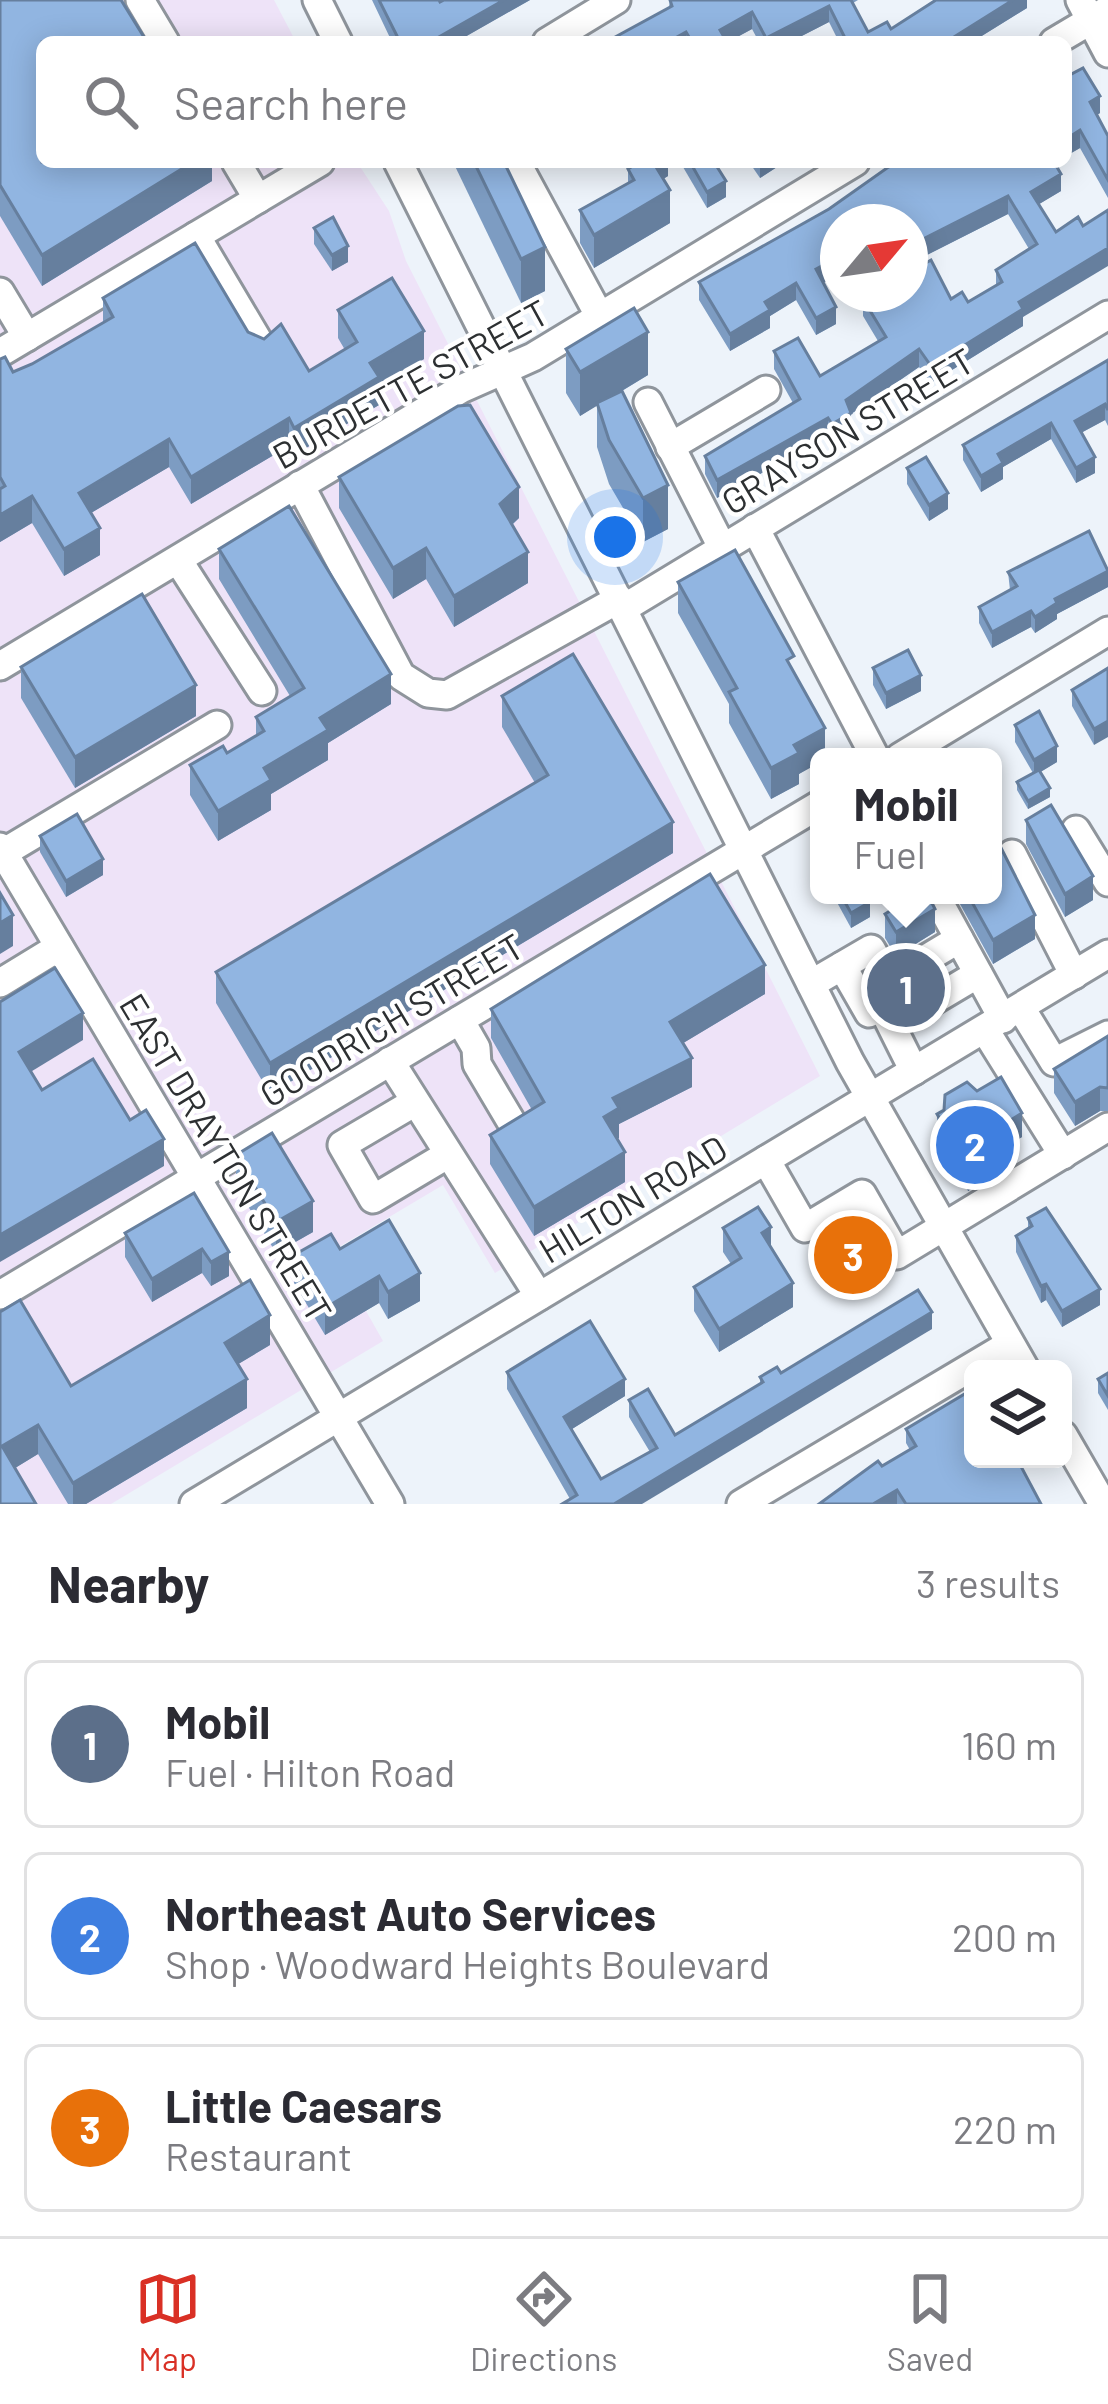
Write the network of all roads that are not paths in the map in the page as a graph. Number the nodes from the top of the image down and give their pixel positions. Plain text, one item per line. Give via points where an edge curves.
1 (140, 0) edge
2 (317, 0) edge
3 (616, 0) edge
4 (1093, 10) edge
5 (161, 36) edge
6 (335, 36) edge
7 (557, 36) edge
8 (1061, 36) edge
9 (1108, 53) edge
10 (240, 168) edge
11 (310, 168) edge
12 (401, 168) edge
13 (518, 168) edge
14 (845, 168) edge
15 (258, 199) junction
16 (196, 236) junction
17 (0, 292) edge
18 (1108, 315) edge
19 (600, 316) junction
20 (27, 337) junction
21 (263, 349) edge
22 (0, 352) edge
23 (503, 370) junction
24 (766, 390) dead end
25 (648, 402) dead end
26 (670, 447) junction
27 (300, 485) junction
28 (754, 528) junction
29 (722, 548) junction
30 (178, 560) junction
31 (621, 603) junction
32 (1108, 631) edge
33 (0, 666) edge
34 (262, 691) dead end
35 (217, 725) dead end
36 (869, 748) edge
37 (915, 748) edge
38 (810, 810) edge
39 (1076, 830) dead end
40 (745, 849) junction
41 (2, 850) edge
42 (1012, 854) dead end
43 (1108, 882) edge
44 (940, 904) dead end
45 (959, 939) junction
46 (59, 947) junction
47 (1108, 953) edge
48 (978, 974) junction
49 (1074, 975) junction
50 (0, 982) edge
51 (811, 985) junction
52 (889, 994) junction
53 (460, 1019) junction
54 (1003, 1019) junction
55 (1108, 1035) edge
56 (390, 1061) junction
57 (914, 1071) junction
58 (869, 1097) junction
59 (415, 1102) junction
60 (512, 1123) edge
61 (1108, 1127) edge
62 (448, 1155) junction
63 (1063, 1155) junction
64 (766, 1160) junction
65 (198, 1177) junction
66 (943, 1228) junction
67 (0, 1295) edge
68 (539, 1296) junction
69 (1010, 1344) junction
70 (1020, 1360) edge
71 (339, 1416) junction
72 (1072, 1451) edge
73 (194, 1504) edge
74 (389, 1504) edge
75 (742, 1504) edge
76 (1103, 1504) edge

1 - 5 street
2 - 6 street
3 - 7 street
4 - 8 street
4 - 9 street
10 - 15 street
11 - 15 street
12 - 23 street
13 - 19 street
14 - 19 street, BURDETTE STREET
15 - 16 street
16 - 20 street
16 - 21 street
17 - 20 street
18 - 28 street, GRAYSON STREET
19 - 23 street, BURDETTE STREET
20 - 22 street
23 - 27 street, BURDETTE STREET
23 - 31 street
24 - 26 street
25 - 26 street
26 - 29 street
27 - 30 street, BURDETTE STREET
27 - 31 street, GRAYSON STREET via 401,676 428,693 447,694
28 - 29 street, GRAYSON STREET
28 - 36 street
29 - 31 street, GRAYSON STREET
30 - 33 street, BURDETTE STREET
30 - 34 street
31 - 40 street
32 - 37 street
35 - 41 street
38 - 40 street, GOODRICH STREET
39 - 43 street
40 - 51 street
40 - 53 street, GOODRICH STREET
41 - 46 street, EAST DRAYTON STREET
42 - 49 street
44 - 45 street
45 - 48 street
45 - 52 street
46 - 50 street
46 - 65 street, EAST DRAYTON STREET
47 - 49 street, HILTON ROAD
48 - 52 street via 909,1015
48 - 54 street
49 - 54 street, HILTON ROAD
51 - 52 street via 871,950
51 - 58 street
52 - 57 street
53 - 56 street, GOODRICH STREET
53 - 60 street
54 - 55 street via 1054,1062
54 - 57 street, HILTON ROAD
54 - 63 street
56 - 59 street
56 - 65 street, GOODRICH STREET
57 - 58 street, HILTON ROAD
58 - 64 street, HILTON ROAD
58 - 66 street
59 - 62 street
59 - 62 street via 342,1145 373,1199
61 - 63 street
62 - 68 street
63 - 66 street
64 - 66 street via 805,1228 862,1194 897,1255
64 - 68 street, HILTON ROAD
65 - 67 street, GOODRICH STREET
65 - 71 street, EAST DRAYTON STREET via 247,1286
66 - 69 street
68 - 71 street, HILTON ROAD
69 - 70 street
69 - 75 street
71 - 73 street, HILTON ROAD
71 - 74 street, EAST DRAYTON STREET
72 - 76 street

